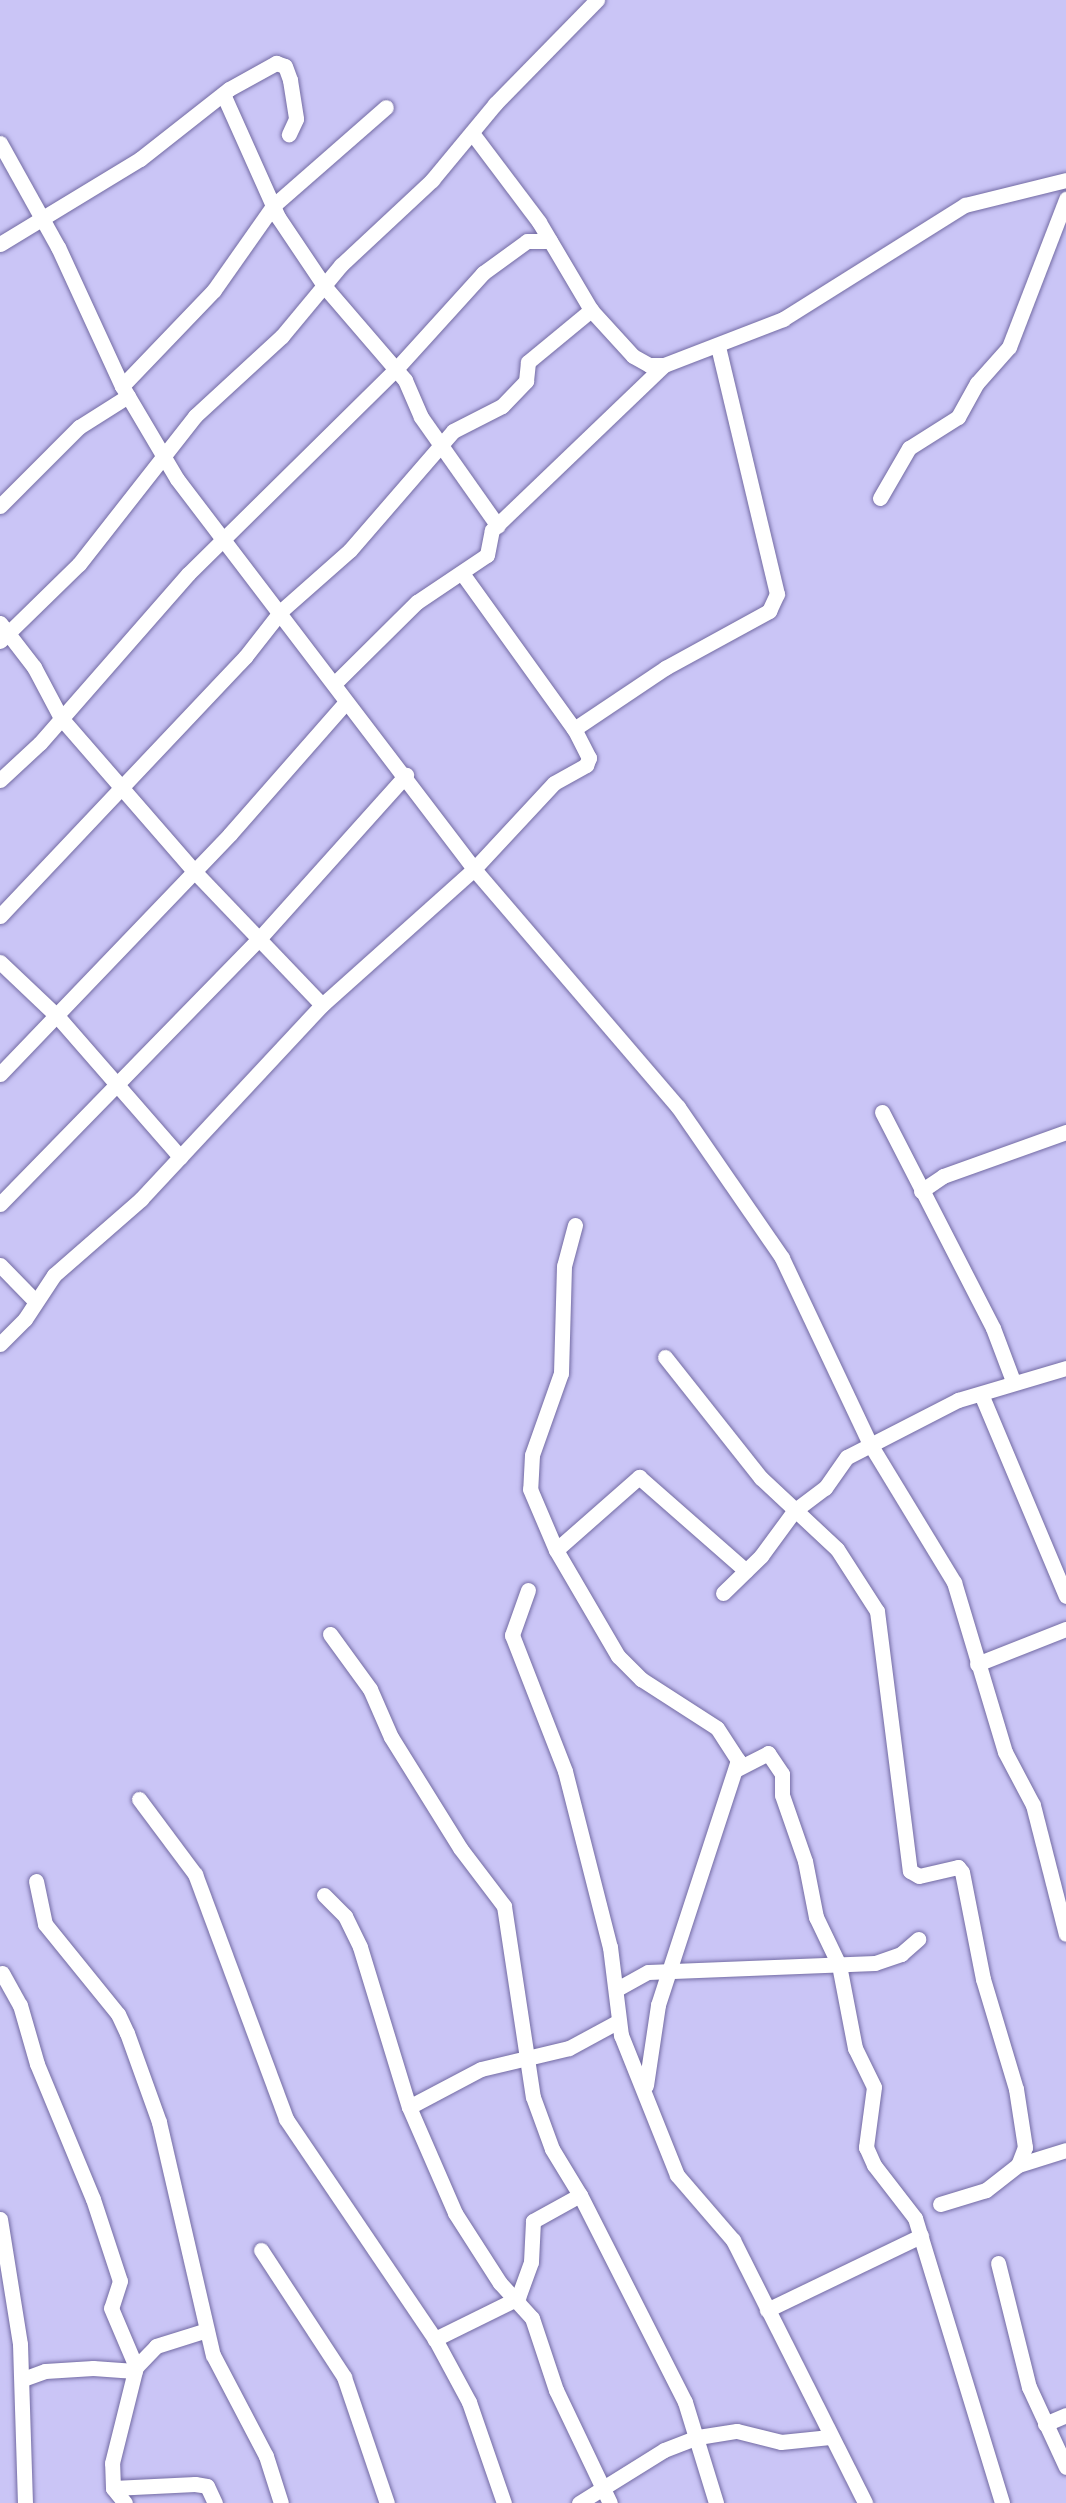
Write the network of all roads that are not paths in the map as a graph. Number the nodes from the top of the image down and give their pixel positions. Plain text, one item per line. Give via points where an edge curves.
1 (597, 0) edge
2 (223, 94) junction
3 (386, 107) dead end
4 (472, 133) junction
5 (289, 134) dead end
6 (0, 143) edge
7 (1066, 180) edge
8 (1066, 199) edge
9 (273, 206) junction
10 (39, 219) junction
11 (550, 241) junction
12 (0, 244) edge
13 (325, 287) junction
14 (591, 310) junction
15 (718, 346) junction
16 (664, 365) junction
17 (396, 369) junction
18 (124, 391) junction
19 (441, 446) junction
20 (163, 454) junction
21 (880, 498) dead end
22 (0, 506) edge
23 (498, 526) junction
24 (224, 539) junction
25 (462, 573) junction
26 (281, 611) junction
27 (3, 632) edge
28 (334, 684) junction
29 (345, 703) junction
30 (60, 717) junction
31 (574, 729) junction
32 (406, 775) junction
33 (0, 780) edge
34 (121, 789) junction
35 (474, 869) junction
36 (194, 871) junction
37 (0, 916) edge
38 (258, 940) junction
39 (0, 962) edge
40 (322, 1005) junction
41 (58, 1017) junction
42 (0, 1074) edge
43 (114, 1085) junction
44 (882, 1112) dead end
45 (1066, 1132) edge
46 (180, 1157) junction
47 (921, 1191) junction
48 (0, 1204) edge
49 (575, 1225) dead end
50 (0, 1265) edge
51 (35, 1301) junction
52 (0, 1344) edge
53 (665, 1357) dead end
54 (1066, 1368) edge
55 (1013, 1381) junction
56 (981, 1394) junction
57 (870, 1444) junction
58 (794, 1511) junction
59 (556, 1550) junction
60 (746, 1571) junction
61 (528, 1590) dead end
62 (723, 1593) dead end
63 (1066, 1596) edge
64 (1066, 1629) edge
65 (330, 1634) dead end
66 (977, 1664) junction
67 (737, 1769) junction
68 (139, 1799) dead end
69 (36, 1881) dead end
70 (324, 1895) dead end
71 (1064, 1912) edge
72 (1066, 1934) edge
73 (918, 1939) dead end
74 (839, 1965) junction
75 (671, 1972) junction
76 (2, 1973) dead end
77 (617, 1989) junction
78 (617, 2022) junction
79 (525, 2062) junction
80 (646, 2087) junction
81 (409, 2107) junction
82 (1066, 2150) edge
83 (1018, 2165) junction
84 (580, 2195) junction
85 (940, 2204) dead end
86 (0, 2219) edge
87 (921, 2236) junction
88 (261, 2250) dead end
89 (998, 2263) dead end
90 (518, 2298) junction
91 (767, 2310) junction
92 (207, 2330) junction
93 (435, 2339) junction
94 (136, 2369) junction
95 (23, 2379) junction
96 (1066, 2415) edge
97 (1044, 2424) junction
98 (698, 2437) junction
99 (830, 2437) junction
100 (1066, 2467) edge
101 (113, 2488) junction
102 (603, 2488) junction
103 (25, 2503) edge
104 (125, 2503) edge
105 (215, 2503) edge
106 (281, 2503) edge
107 (387, 2503) edge
108 (504, 2503) edge
109 (579, 2503) edge
110 (610, 2503) edge
111 (716, 2503) edge
112 (866, 2503) edge
113 (1002, 2503) edge

1 - 4 street
2 - 5 street via 266,67 285,66 296,119
2 - 9 street
2 - 10 street via 140,159
3 - 9 street
4 - 11 street
4 - 13 street
6 - 10 street
7 - 15 street via 965,205 783,319
8 - 21 street via 1009,347 977,383 958,417 909,448
9 - 13 street
9 - 18 street via 214,290
10 - 12 street
10 - 18 street via 58,247
11 - 14 street
11 - 17 street via 527,241 483,273
13 - 17 street via 377,355
13 - 20 street
14 - 16 street via 633,356
14 - 19 street via 528,362 526,381 502,406 453,431
15 - 16 street
15 - 31 street via 777,594 770,611 664,668
16 - 23 street via 624,408 569,451 528,500
17 - 19 street
17 - 24 street
18 - 20 street
18 - 22 street via 79,427
19 - 23 street
19 - 26 street via 350,550
20 - 24 street
20 - 27 street via 79,564
23 - 25 street via 487,537 487,555
24 - 26 street
24 - 30 street
25 - 28 street via 417,602
25 - 31 street
26 - 28 street
26 - 34 street
27 - 30 street
28 - 29 street
29 - 32 street
29 - 36 street
30 - 33 street
30 - 34 street
31 - 35 street via 586,765 554,783
32 - 35 street
32 - 38 street
34 - 36 street
34 - 37 street
35 - 40 street
35 - 57 street via 678,1107 783,1258
36 - 38 street
36 - 41 street
38 - 40 street
38 - 43 street
39 - 41 street
40 - 46 street
41 - 42 street
41 - 43 street
43 - 46 street
43 - 48 street
44 - 47 street
45 - 47 street via 943,1176
46 - 51 street via 54,1275
47 - 55 street via 993,1328
49 - 59 street via 564,1266 561,1373 532,1455 530,1489
50 - 51 street
51 - 52 street
53 - 58 street via 761,1478
54 - 55 street
55 - 56 street
56 - 57 street
56 - 63 street
57 - 58 street via 837,1464 825,1488
57 - 66 street via 954,1582
58 - 60 street
58 - 83 street via 837,1549 876,1611 910,1871 919,1876 961,1868 970,1924 1025,2127
59 - 60 street via 639,1477
59 - 67 street via 618,1656 641,1679 717,1728 738,1760
60 - 62 street
61 - 77 street via 512,1635 565,1772
64 - 66 street
65 - 79 street via 370,1689 391,1737 465,1856 504,1906
66 - 71 street via 1005,1752 1033,1805
67 - 74 street via 768,1753 782,1774 782,1795 805,1862 816,1917
67 - 75 street via 716,1816
68 - 93 street via 195,1874 295,2134 346,2202
69 - 92 street via 45,1924 118,2014 127,2033 159,2122
70 - 81 street via 345,1916 360,1947
71 - 72 street
73 - 74 street via 901,1954 875,1963
74 - 75 street
74 - 87 street via 855,2048 874,2087 866,2147 874,2165 898,2189
75 - 77 street via 636,1974
75 - 80 street via 658,2005
76 - 94 street via 20,2005 37,2064 93,2199 120,2282 111,2308
77 - 78 street
78 - 79 street via 569,2048
78 - 80 street
79 - 81 street via 497,2062
79 - 84 street via 552,2149
80 - 91 street via 677,2175 722,2223
81 - 90 street via 455,2213 500,2283
82 - 83 street
83 - 85 street via 986,2190
84 - 90 street via 533,2222 531,2262
84 - 98 street
86 - 95 street via 10,2258
87 - 91 street
87 - 113 street
88 - 107 street via 344,2377
89 - 97 street via 1008,2316
90 - 93 street
90 - 102 street via 532,2318 556,2390
91 - 99 street
92 - 94 street via 156,2346
92 - 106 street via 220,2376 266,2456
93 - 108 street via 469,2402
94 - 95 street via 45,2371
94 - 101 street via 112,2463
95 - 103 street
96 - 97 street
97 - 100 street
98 - 99 street via 737,2431 781,2442
98 - 102 street via 664,2450
98 - 111 street
99 - 112 street
101 - 104 street
101 - 105 street via 195,2484 207,2486
102 - 109 street
102 - 110 street

